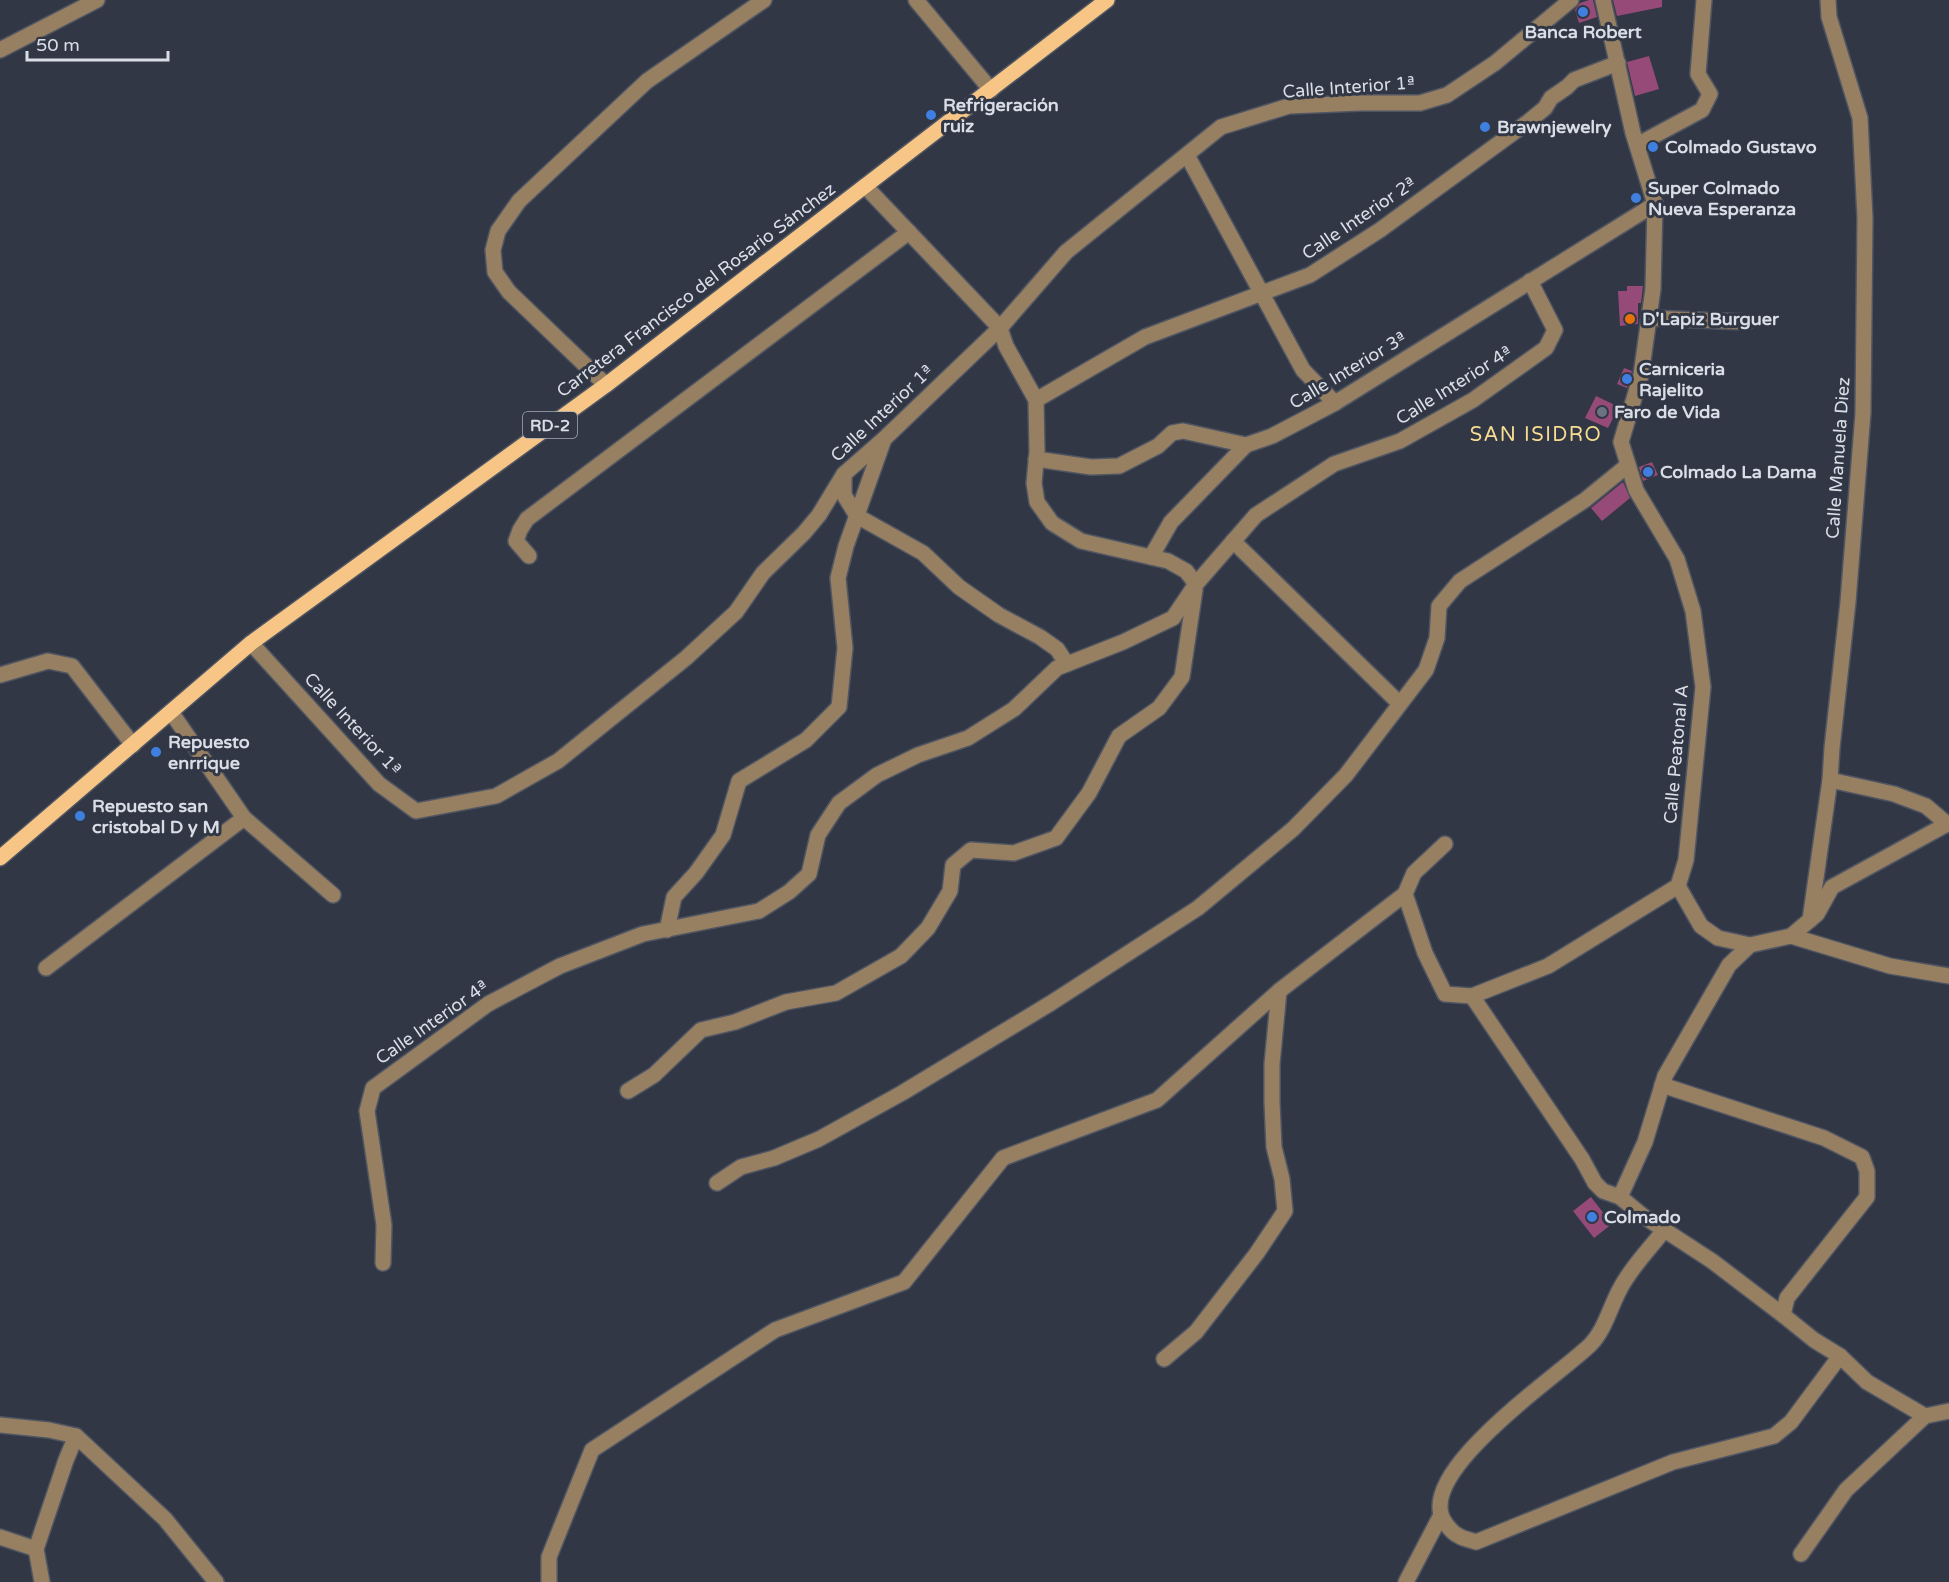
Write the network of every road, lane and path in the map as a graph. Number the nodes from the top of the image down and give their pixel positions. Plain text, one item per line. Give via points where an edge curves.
1 (97, 0) edge
2 (764, 0) edge
3 (915, 0) edge
4 (1107, 0) edge
5 (1571, 0) edge
6 (1603, 0) edge
7 (1704, 0) edge
8 (1828, 0) edge
9 (0, 50) edge
10 (1618, 63) junction
11 (991, 90) junction
12 (1637, 145) junction
13 (1187, 155) junction
14 (865, 186) junction
15 (1655, 204) junction
16 (909, 232) junction
17 (1530, 281) junction
18 (1261, 293) junction
19 (1649, 318) junction
20 (1747, 322) dead end
21 (1000, 328) junction
22 (606, 385) junction
23 (1036, 400) junction
24 (1335, 403) junction
25 (884, 439) junction
26 (1246, 445) junction
27 (1036, 459) junction
28 (1628, 465) junction
29 (844, 474) junction
30 (857, 516) junction
31 (1233, 541) junction
32 (529, 556) dead end
33 (1150, 557) junction
34 (1196, 584) junction
35 (251, 643) junction
36 (1068, 664) junction
37 (0, 675) edge
38 (1399, 703) junction
39 (171, 712) junction
40 (133, 745) junction
41 (1830, 780) junction
42 (244, 818) junction
43 (1947, 823) edge
44 (1445, 844) dead end
45 (0, 858) edge
46 (1678, 886) junction
47 (1405, 894) junction
48 (333, 895) dead end
49 (1810, 920) junction
50 (667, 930) junction
51 (1791, 936) junction
52 (1750, 945) junction
53 (46, 968) dead end
54 (1949, 976) edge
55 (1279, 991) junction
56 (1472, 996) junction
57 (1662, 1085) junction
58 (628, 1091) dead end
59 (717, 1183) dead end
60 (1620, 1197) junction
61 (1664, 1230) junction
62 (383, 1263) dead end
63 (1783, 1315) junction
64 (1840, 1356) junction
65 (1164, 1359) dead end
66 (1949, 1411) edge
67 (1925, 1416) junction
68 (0, 1425) edge
69 (76, 1436) junction
70 (1441, 1515) junction
71 (0, 1537) edge
72 (36, 1549) junction
73 (1801, 1554) dead end
74 (37, 1580) edge
75 (216, 1582) edge
76 (549, 1582) edge
77 (1406, 1582) edge

1 - 9 street
2 - 22 street via 647,81 519,201 498,231 493,249 495,272 509,292
3 - 11 street
4 - 11 main road, Carretera Francisco del Rosario Sánchez / RD-2
5 - 13 street, Calle Interior 1ª via 1495,63 1447,95 1420,103 1289,106 1221,126
6 - 10 street, Calle Peatonal A
7 - 12 street via 1698,74 1710,94 1702,110
8 - 41 street, Calle Manuela Diez via 1829,17 1860,118 1865,218 1863,413
10 - 12 street, Calle Peatonal A
10 - 18 street, Calle Interior 2ª via 1574,80 1528,122 1380,230 1310,275
11 - 14 main road, Carretera Francisco del Rosario Sánchez / RD-2
12 - 15 street, Calle Peatonal A
13 - 18 street
13 - 21 street, Calle Interior 1ª via 1066,252
14 - 16 street
14 - 22 main road, Carretera Francisco del Rosario Sánchez / RD-2
15 - 17 street, Calle Interior 3ª
15 - 19 street, Calle Peatonal A
16 - 21 street
16 - 32 street via 527,519 516,541
17 - 24 street, Calle Interior 3ª
17 - 31 street, Calle Interior 4ª via 1555,330 1546,348 1473,400 1400,441 1334,464 1256,514
18 - 23 street, Calle Interior 2ª via 1145,337
18 - 24 street via 1303,370
19 - 20 street
19 - 28 street, Calle Peatonal A via 1641,375 1621,442
21 - 23 street
21 - 25 street, Calle Interior 1ª
22 - 35 main road, Carretera Francisco del Rosario Sánchez / RD-2
23 - 27 street
24 - 26 street, Calle Interior 3ª
25 - 29 street, Calle Interior 1ª
25 - 30 street
26 - 27 street via 1184,430 1172,433 1158,446 1119,466 1091,467
26 - 33 street via 1171,522
27 - 33 street via 1037,502 1052,523 1081,541
28 - 38 street via 1585,500 1460,581 1439,606 1437,638 1426,670
28 - 46 street, Calle Peatonal A via 1636,490 1677,559 1693,611 1703,687 1686,860
29 - 30 street via 844,495
29 - 35 street, Calle Interior 1ª via 812,524 762,573 736,612 686,658 558,761 496,796 416,811 379,784
30 - 36 street via 923,553 959,587 1057,649
30 - 50 street via 838,578 845,648 839,707 806,740 740,781 723,835 674,897
31 - 34 street, Calle Interior 4ª
31 - 38 street
33 - 34 street via 1186,571
34 - 36 street, Calle Interior 4ª via 1173,618
34 - 58 street via 1182,677 1159,708 1119,736 1089,793 1056,838 1014,853 971,850 953,865 950,891 928,928 901,956 836,993 786,1002 735,1022 701,1030 654,1075
35 - 39 main road, Carretera Francisco del Rosario Sánchez / RD-2
36 - 50 street, Calle Interior 4ª via 1058,668 1014,709 968,738 918,755 877,775 839,803 818,835 809,874 789,892 759,911
37 - 40 street via 48,661 72,666
38 - 59 street via 1346,775 1293,829 1198,908 1052,1003 902,1093 819,1139 741,1167
39 - 40 main road, Carretera Francisco del Rosario Sánchez / RD-2
39 - 42 street
40 - 45 main road, Carretera Francisco del Rosario Sánchez / RD-2
41 - 43 street via 1894,794 1926,806
41 - 49 street, Calle Manuela Diez
42 - 48 street
42 - 53 street
43 - 49 street via 1832,887
44 - 47 street via 1413,873
46 - 52 street via 1701,926 1718,938
46 - 56 street via 1548,966
47 - 55 street
47 - 56 street via 1425,953 1445,994
49 - 51 street
50 - 62 street, Calle Interior 4ª via 643,934 560,966 488,1004 373,1088 367,1112 384,1225
51 - 52 street
51 - 54 street via 1890,966
52 - 57 street via 1729,965
55 - 65 street via 1272,1102 1285,1210 1196,1332
55 - 76 street via 1156,1100 1004,1158 904,1282 775,1330 592,1450 549,1557
56 - 60 street via 1595,1183 1603,1191
57 - 60 street via 1645,1142
57 - 63 street via 1824,1138 1862,1157 1867,1171 1867,1197 1787,1298
60 - 61 street
61 - 63 street
61 - 70 street via 1620,1288 1590,1345 1504,1416 1447,1479 1440,1502
63 - 64 street
64 - 67 street via 1867,1382
64 - 70 street via 1791,1422 1774,1436 1673,1462 1476,1542 1456,1536
66 - 67 street
67 - 73 street via 1846,1490
68 - 69 street
69 - 72 street
69 - 75 street via 165,1519
70 - 77 street
71 - 72 street
72 - 74 street

